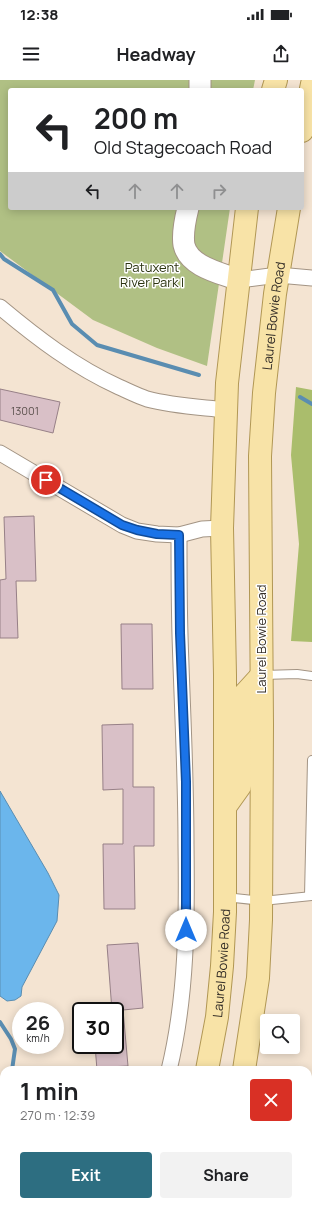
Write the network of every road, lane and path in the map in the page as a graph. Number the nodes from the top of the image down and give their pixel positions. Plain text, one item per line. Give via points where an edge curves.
1 (312, 84) edge
2 (304, 122) edge
3 (188, 210) edge
4 (247, 210) edge
5 (289, 210) edge
6 (278, 275) junction
7 (312, 278) edge
8 (239, 280) junction
9 (0, 307) edge
10 (226, 410) junction
11 (0, 453) edge
12 (222, 528) junction
13 (179, 535) junction
14 (262, 675) junction
15 (312, 676) edge
16 (312, 760) edge
17 (225, 807) junction
18 (311, 860) edge
19 (310, 896) edge
20 (225, 897) junction
21 (262, 901) junction
22 (170, 1066) edge
23 (208, 1066) edge
24 (245, 1066) edge

1 - 2 main road
3 - 8 street via 184,245 191,258
4 - 8 main road, Laurel Bowie Road
5 - 6 main road, Laurel Bowie Road
6 - 7 street
6 - 8 street
6 - 14 main road, Laurel Bowie Road via 264,392 260,456
8 - 10 main road, Laurel Bowie Road
9 - 10 street via 28,331 101,379 146,399
10 - 12 main road, Laurel Bowie Road
11 - 13 street via 122,525 144,532
12 - 13 street via 202,528
12 - 17 main road, Laurel Bowie Road
13 - 22 street via 186,782 186,930 178,1023
14 - 15 lane
14 - 17 main road via 241,698 240,786
14 - 21 main road, Laurel Bowie Road
16 - 18 lane
17 - 20 main road, Laurel Bowie Road
18 - 19 lane
19 - 21 lane
20 - 21 lane
20 - 23 main road, Laurel Bowie Road via 217,1017
21 - 24 main road, Laurel Bowie Road via 258,978

